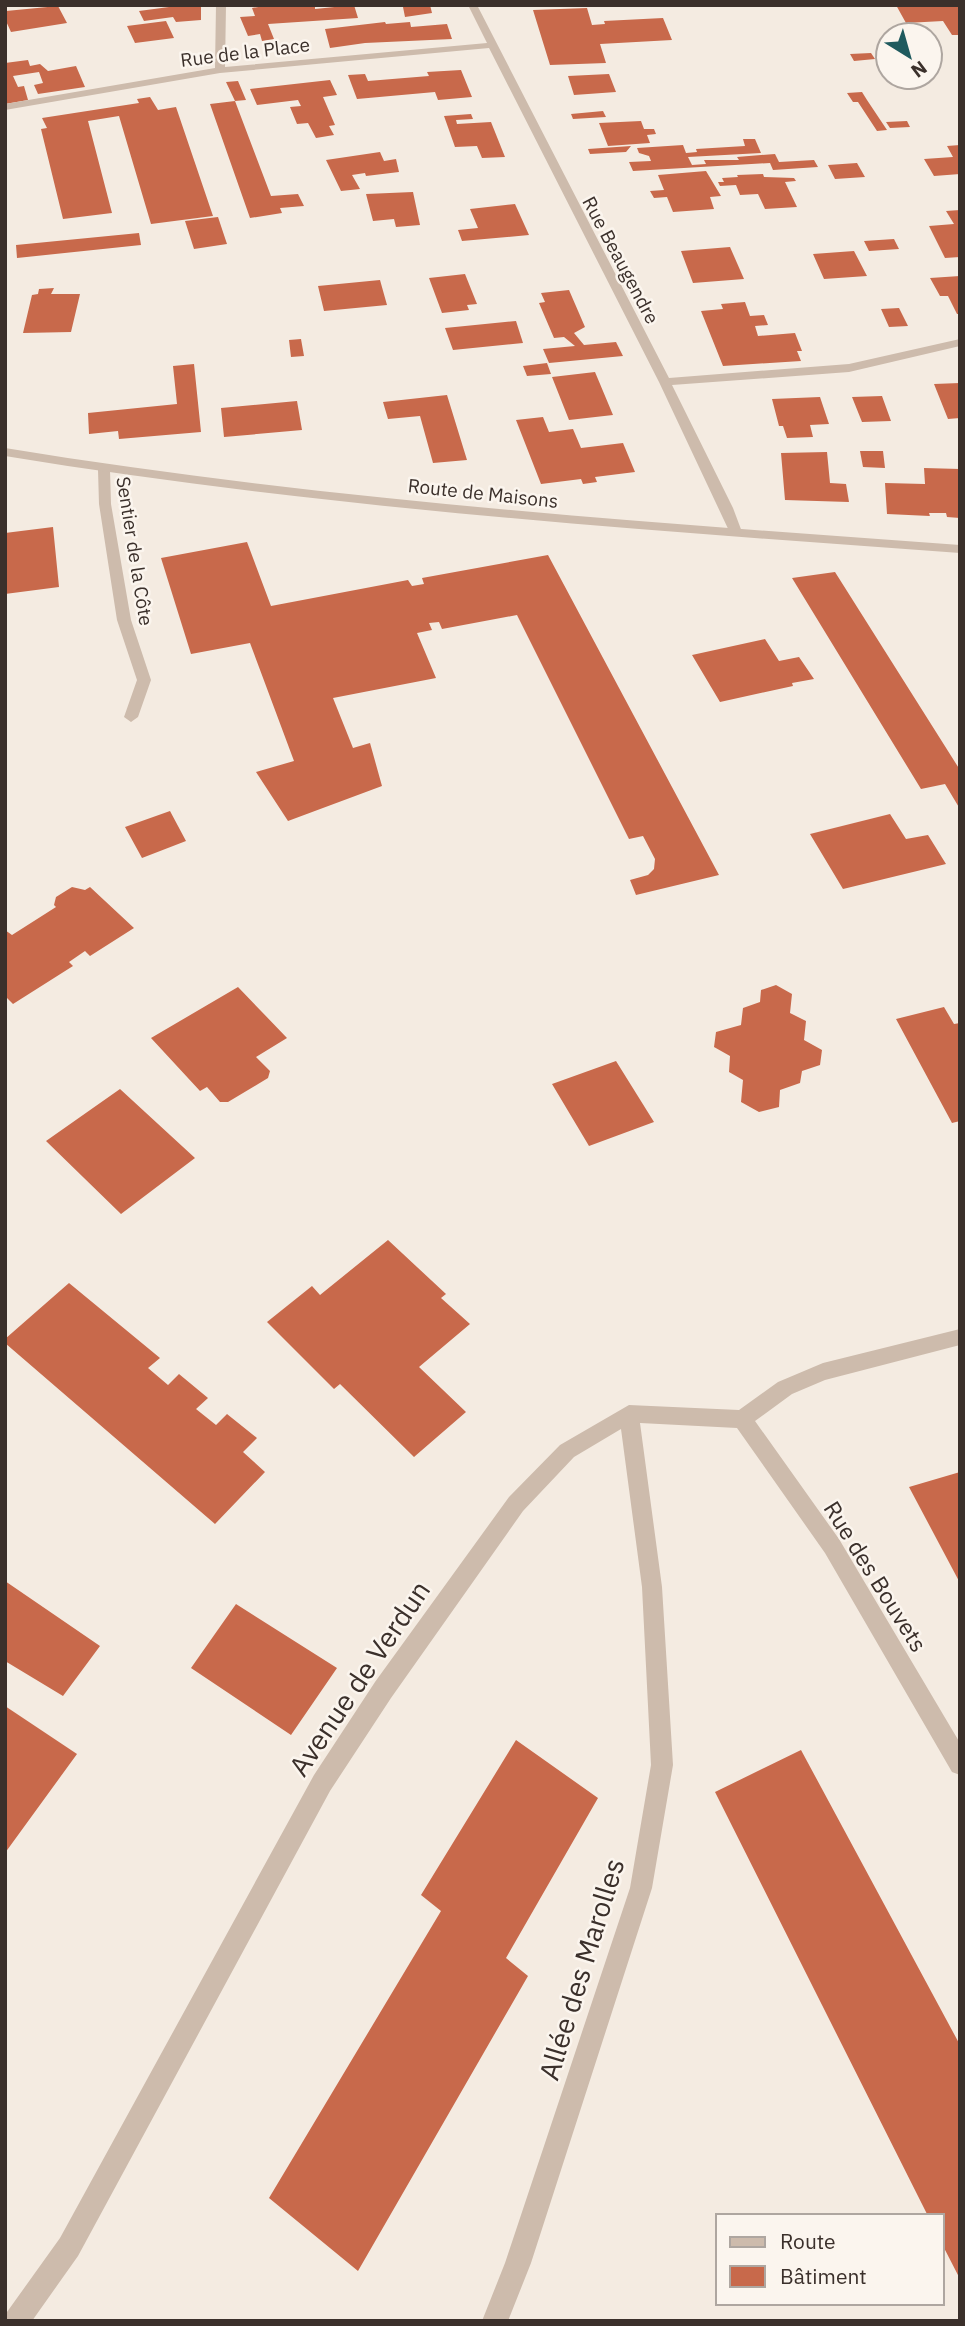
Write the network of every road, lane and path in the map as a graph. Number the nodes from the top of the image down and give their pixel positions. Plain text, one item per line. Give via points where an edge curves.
1 (221, 5) edge
2 (472, 5) edge
3 (492, 45) junction
4 (220, 69) junction
5 (5, 107) edge
6 (960, 342) edge
7 (666, 382) junction
8 (5, 452) edge
9 (104, 470) junction
10 (736, 532) junction
11 (960, 549) edge
12 (131, 716) dead end
13 (960, 1337) edge
14 (629, 1415) junction
15 (742, 1419) junction
16 (960, 1764) edge
17 (16, 2321) edge
18 (495, 2321) edge

1 - 4 street
2 - 3 street, Rue Beaugendre
3 - 4 street, Rue de la Place
3 - 7 street, Rue Beaugendre
4 - 5 street, Rue de la Place
6 - 7 street via 849,368
7 - 10 street, Rue Beaugendre
8 - 9 street, Route de Maisons
9 - 10 street, Route de Maisons via 585,523
9 - 12 street, Sentier de la Côte via 105,504 124,620 144,680
10 - 11 street, Route de Maisons
13 - 15 street via 823,1372 785,1388
14 - 15 street
14 - 17 street, Avenue de Verdun via 567,1451 516,1504 383,1690 322,1783 69,2247
14 - 18 street, Allée des Marolles via 652,1587 662,1765 641,1888
15 - 16 street, Rue des Bouvets via 832,1546

